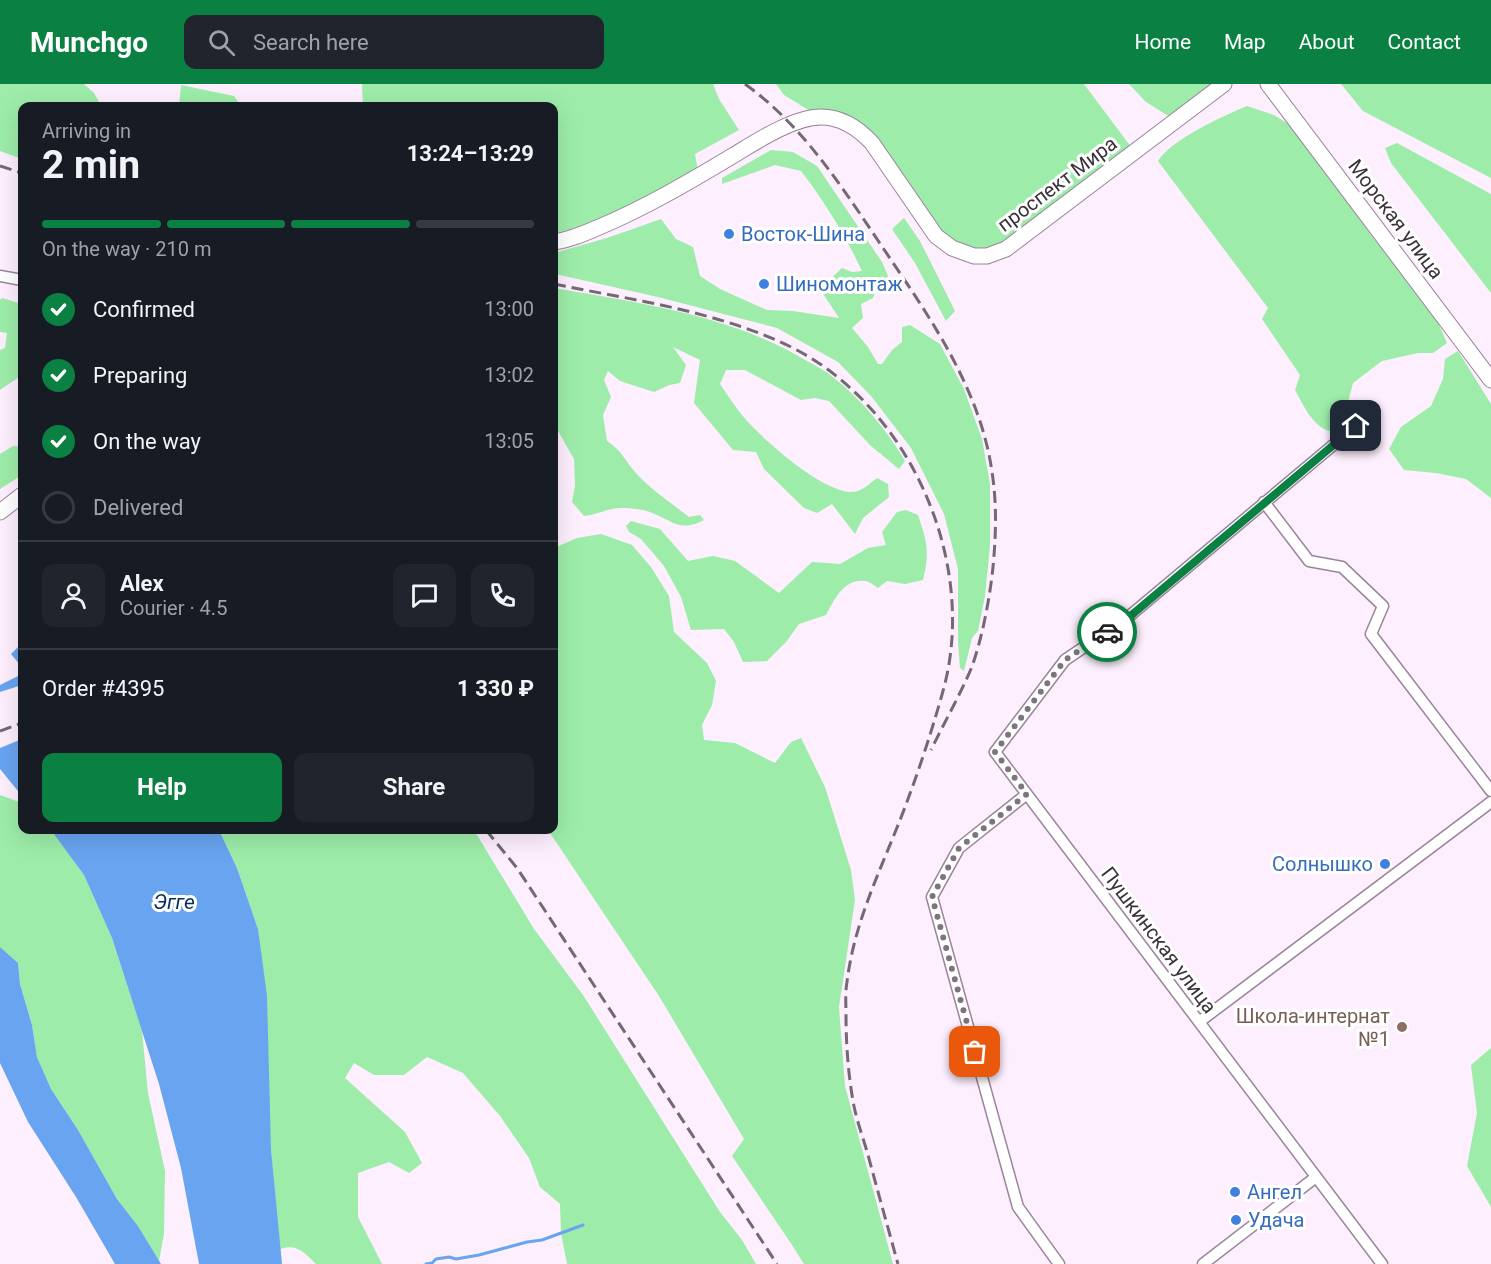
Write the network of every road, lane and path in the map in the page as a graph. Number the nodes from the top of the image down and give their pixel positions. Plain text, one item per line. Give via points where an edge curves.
1 (1224, 84) edge
2 (1268, 84) edge
3 (558, 241) edge
4 (0, 276) edge
5 (18, 279) edge
6 (1491, 380) edge
7 (1356, 426) dead end
8 (18, 498) edge
9 (1264, 502) junction
10 (0, 512) edge
11 (1491, 791) edge
12 (1027, 794) junction
13 (1491, 802) edge
14 (1199, 1022) junction
15 (1316, 1177) junction
16 (1059, 1264) edge
17 (1203, 1264) edge
18 (1382, 1264) edge

1 - 3 main road, проспект Мира via 1006,249 987,256 952,248 936,236 873,142 842,120 820,117 770,133 645,206
2 - 6 main road, Морская улица
4 - 5 street
7 - 9 street
8 - 10 main road
9 - 11 street via 1309,561 1342,567 1383,606 1371,634
9 - 12 street, Пушкинская улица via 1128,618 1065,660 995,752
12 - 14 street, Пушкинская улица
12 - 16 street via 959,848 932,897 1018,1207
13 - 14 street
14 - 15 street, Пушкинская улица
15 - 17 street
15 - 18 street, Пушкинская улица

